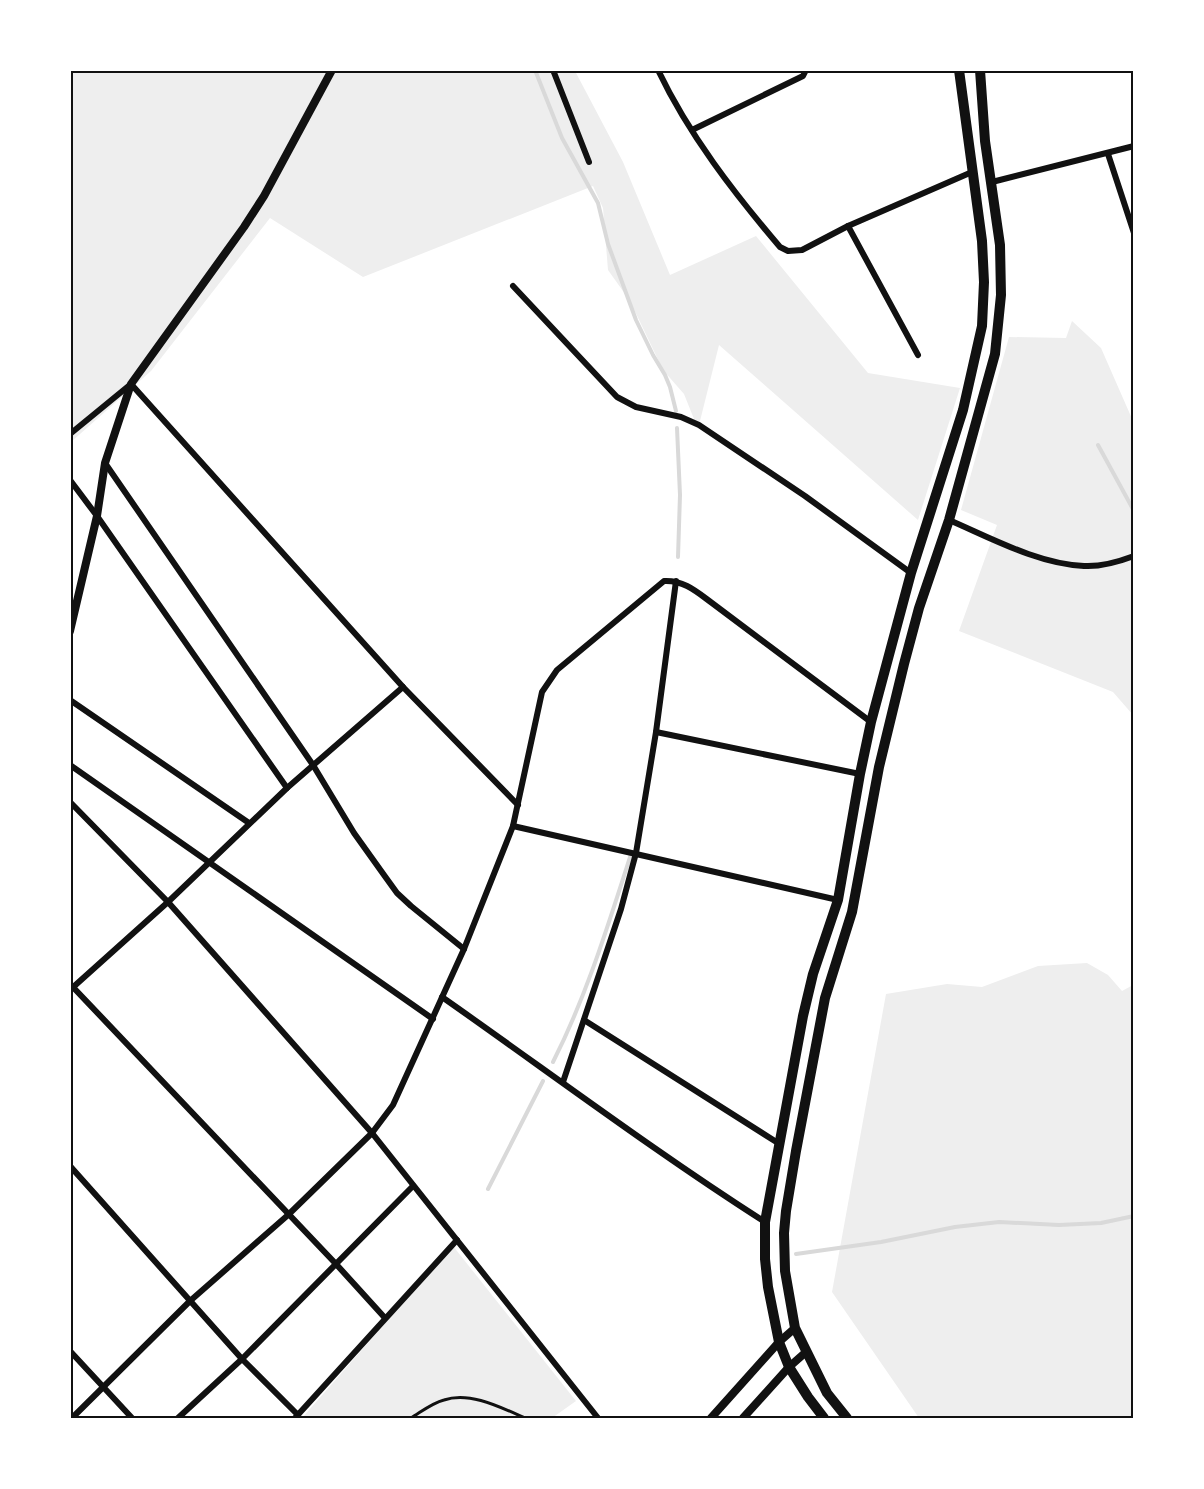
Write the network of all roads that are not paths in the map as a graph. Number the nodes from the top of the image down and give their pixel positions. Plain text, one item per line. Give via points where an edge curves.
1 (332, 70) edge
2 (553, 70) edge
3 (658, 70) edge
4 (959, 70) edge
5 (980, 70) edge
6 (805, 73) edge
7 (692, 130) junction
8 (1134, 146) edge
9 (1108, 154) junction
10 (589, 162) dead end
11 (972, 172) junction
12 (992, 182) junction
13 (848, 226) junction
14 (1134, 233) edge
15 (513, 286) dead end
16 (918, 355) dead end
17 (131, 384) junction
18 (70, 434) edge
19 (105, 463) junction
20 (70, 480) edge
21 (97, 516) junction
22 (949, 520) junction
23 (1134, 556) edge
24 (911, 573) junction
25 (676, 581) junction
26 (70, 631) edge
27 (403, 687) junction
28 (70, 700) edge
29 (871, 722) junction
30 (656, 732) junction
31 (70, 765) edge
32 (313, 765) junction
33 (860, 774) junction
34 (287, 788) junction
35 (70, 802) edge
36 (518, 805) junction
37 (249, 823) junction
38 (513, 826) junction
39 (636, 854) junction
40 (210, 862) junction
41 (838, 900) junction
42 (168, 903) junction
43 (464, 949) junction
44 (71, 987) edge
45 (442, 997) junction
46 (433, 1019) junction
47 (584, 1020) junction
48 (563, 1082) junction
49 (372, 1133) junction
50 (778, 1143) junction
51 (70, 1166) edge
52 (413, 1186) junction
53 (288, 1215) junction
54 (765, 1222) junction
55 (457, 1240) junction
56 (336, 1264) junction
57 (190, 1301) junction
58 (385, 1318) junction
59 (795, 1328) junction
60 (779, 1342) junction
61 (70, 1351) edge
62 (806, 1352) junction
63 (242, 1359) junction
64 (789, 1367) junction
65 (105, 1388) junction
66 (297, 1417) edge
67 (72, 1419) edge
68 (132, 1419) edge
69 (178, 1419) edge
70 (411, 1419) edge
71 (525, 1419) edge
72 (598, 1419) edge
73 (711, 1419) edge
74 (743, 1419) edge
75 (824, 1419) edge
76 (847, 1419) edge

1 - 17 street via 264,196
2 - 10 street
3 - 7 street
4 - 11 main road
5 - 12 main road
6 - 7 street
7 - 13 street via 746,207 780,247 802,250
8 - 9 street
9 - 12 street
9 - 14 street
11 - 13 street
11 - 24 main road via 983,261 982,326 963,410
12 - 22 main road via 1001,295 995,354
13 - 16 street
15 - 24 street via 617,397 636,407 699,425
17 - 18 street
17 - 19 street
17 - 27 street
19 - 21 street
19 - 32 street
20 - 21 street
21 - 26 street
21 - 34 street
22 - 23 street via 1058,563 1110,564
22 - 59 main road via 919,608 879,767 856,894 821,1018 784,1233 785,1271
24 - 29 main road
25 - 29 street via 712,603
25 - 30 street
25 - 36 street via 664,581 557,670 542,692 537,708
27 - 32 street
27 - 36 street
28 - 37 street
29 - 33 main road
30 - 33 street
30 - 39 street
31 - 40 street
32 - 34 street
32 - 43 street via 354,833 397,893
33 - 41 main road
34 - 37 street
35 - 42 street
36 - 38 street
37 - 40 street
38 - 39 street
38 - 43 street
39 - 41 street
39 - 47 street
40 - 42 street
40 - 46 street
41 - 50 main road via 807,996
42 - 44 street
42 - 49 street
43 - 45 street
44 - 53 street
45 - 46 street
45 - 48 street
46 - 49 street via 393,1105
47 - 48 street
47 - 50 street
48 - 54 street via 644,1142
49 - 52 street
49 - 53 street
50 - 54 main road
51 - 57 street
52 - 55 street
52 - 56 street
53 - 56 street
53 - 57 street
54 - 60 main road via 768,1287
55 - 58 street
55 - 72 street
56 - 58 street
56 - 63 street
57 - 63 street
57 - 65 street
58 - 66 street
59 - 60 street
59 - 62 main road
60 - 64 main road
60 - 73 street
61 - 65 street
62 - 64 street
62 - 76 main road via 827,1393
63 - 66 street
63 - 69 street
64 - 74 street
64 - 75 main road
65 - 67 street
65 - 68 street
70 - 71 lane via 449,1398 486,1402

